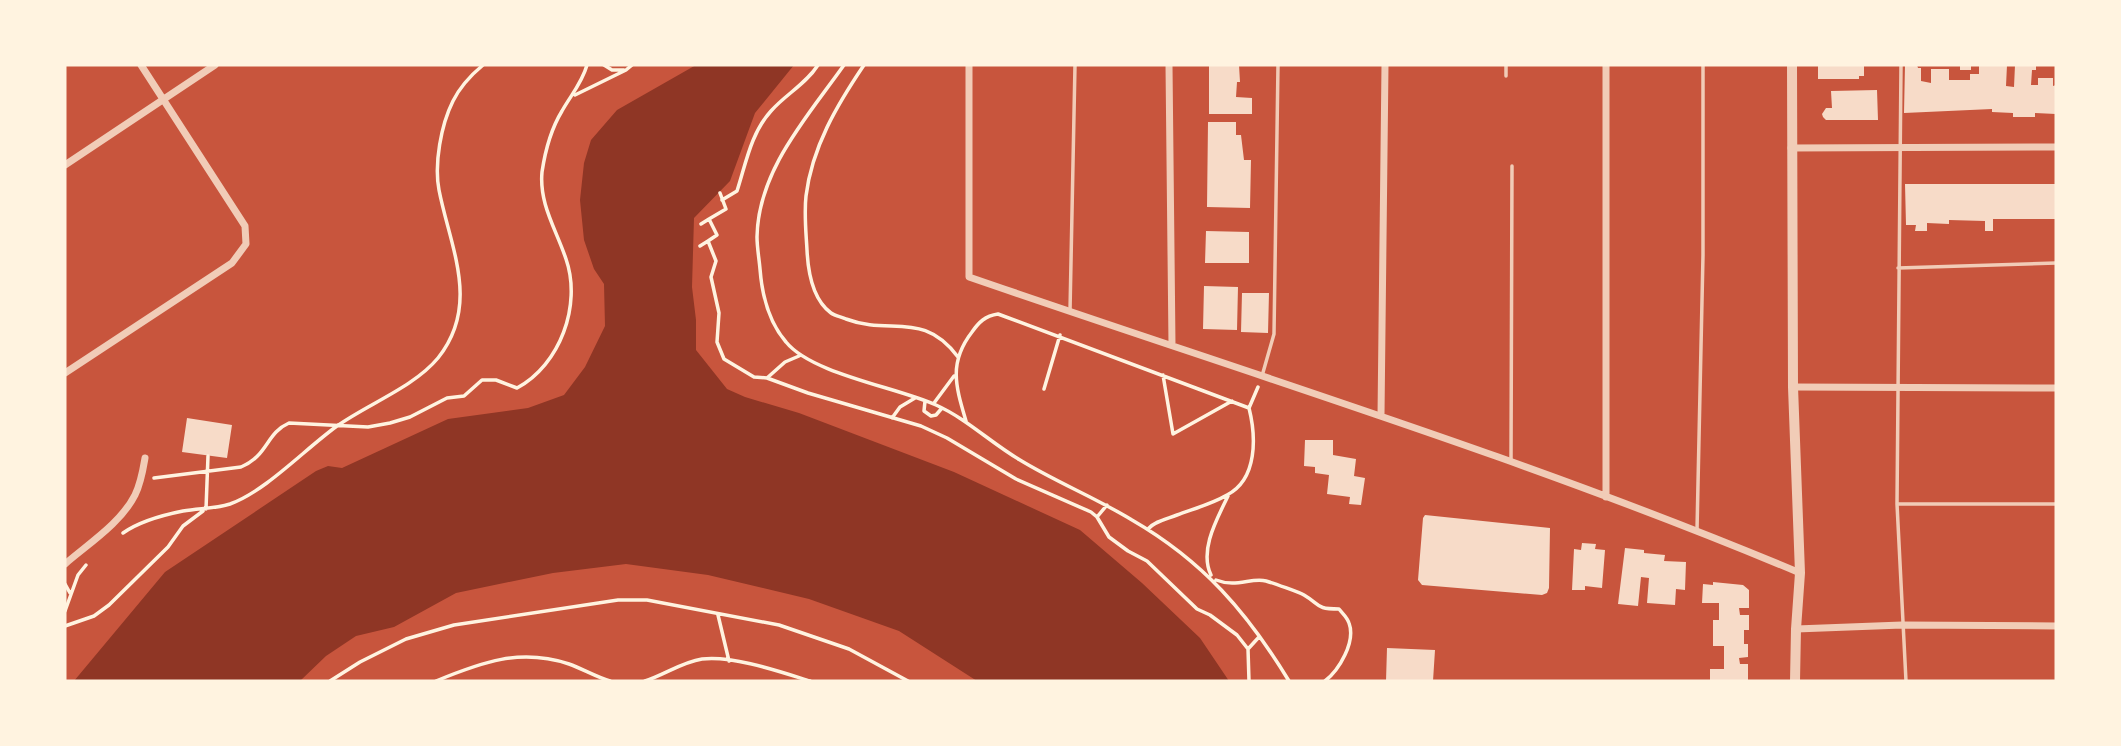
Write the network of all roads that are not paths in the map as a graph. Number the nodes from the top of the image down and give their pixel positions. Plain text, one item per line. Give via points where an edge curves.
1 (141, 65) edge
2 (215, 65) edge
3 (969, 65) edge
4 (1076, 65) edge
5 (1169, 65) edge
6 (1278, 65) edge
7 (1385, 65) edge
8 (1506, 65) edge
9 (1606, 65) edge
10 (1703, 65) edge
11 (1792, 65) edge
12 (1900, 65) edge
13 (1506, 76) dead end
14 (163, 99) junction
15 (2056, 146) edge
16 (1791, 148) junction
17 (1899, 148) junction
18 (65, 165) edge
19 (1512, 166) dead end
20 (2056, 263) edge
21 (1898, 268) junction
22 (1070, 311) junction
23 (1172, 345) junction
24 (65, 373) edge
25 (1262, 376) junction
26 (1793, 387) junction
27 (1898, 387) junction
28 (2056, 388) edge
29 (1381, 416) junction
30 (145, 458) dead end
31 (1511, 463) junction
32 (1606, 497) junction
33 (1898, 504) junction
34 (2056, 504) edge
35 (1697, 530) junction
36 (65, 564) edge
37 (1800, 573) junction
38 (1902, 625) junction
39 (2056, 626) edge
40 (1796, 629) junction
41 (1795, 681) edge
42 (1906, 681) edge

1 - 14 street
2 - 14 street
3 - 22 street via 970,277
4 - 22 lane
5 - 23 street
6 - 25 lane via 1274,334
7 - 29 street
8 - 13 lane
9 - 32 street
10 - 35 lane
11 - 16 street
12 - 17 lane
14 - 18 street
14 - 24 street via 246,226 246,244 232,263
15 - 17 street
16 - 17 street
16 - 26 street
17 - 21 lane
19 - 31 lane
20 - 21 lane
21 - 27 lane
22 - 23 street
23 - 25 street
25 - 29 street
26 - 27 street
26 - 37 street
27 - 28 street
27 - 33 lane
29 - 31 street
30 - 36 street via 135,496 125,510
31 - 32 street
32 - 35 street
33 - 34 lane
33 - 38 lane
35 - 37 street
37 - 40 street
38 - 39 street
38 - 40 street
38 - 42 lane
40 - 41 street

